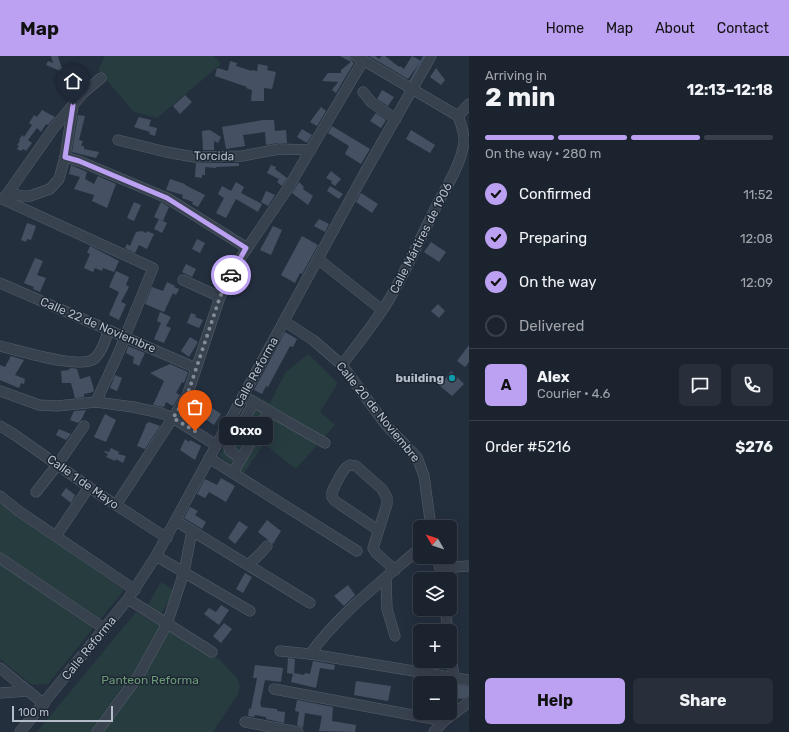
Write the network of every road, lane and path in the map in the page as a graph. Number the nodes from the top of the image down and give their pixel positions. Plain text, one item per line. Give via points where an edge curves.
1 (431, 56) edge
2 (359, 58) edge
3 (101, 78) dead end
4 (412, 89) junction
5 (364, 92) dead end
6 (469, 104) edge
7 (73, 105) junction
8 (458, 116) junction
9 (396, 119) junction
10 (118, 140) dead end
11 (311, 150) junction
12 (65, 157) junction
13 (3, 198) edge
14 (246, 248) junction
15 (318, 259) junction
16 (183, 280) dead end
17 (0, 283) edge
18 (220, 297) junction
19 (382, 310) junction
20 (284, 321) junction
21 (109, 330) junction
22 (125, 337) junction
23 (0, 346) edge
24 (342, 365) junction
25 (196, 368) junction
26 (0, 391) edge
27 (243, 396) junction
28 (96, 402) junction
29 (254, 402) junction
30 (269, 411) junction
31 (173, 418) junction
32 (0, 426) edge
33 (84, 426) dead end
34 (325, 443) dead end
35 (216, 445) junction
36 (209, 458) junction
37 (241, 459) junction
38 (58, 464) junction
39 (233, 473) junction
40 (89, 487) junction
41 (36, 492) dead end
42 (0, 496) edge
43 (116, 505) junction
44 (430, 520) edge
45 (176, 521) junction
46 (378, 530) junction
47 (192, 531) junction
48 (56, 536) junction
49 (167, 538) junction
50 (267, 546) dead end
51 (357, 551) dead end
52 (413, 554) edge
53 (156, 556) junction
54 (0, 558) edge
55 (439, 564) edge
56 (248, 565) junction
57 (469, 566) edge
58 (440, 568) junction
59 (395, 570) junction
60 (184, 572) junction
61 (440, 572) edge
62 (386, 578) junction
63 (134, 590) junction
64 (128, 599) junction
65 (310, 603) dead end
66 (250, 611) dead end
67 (168, 624) junction
68 (105, 629) junction
69 (395, 636) dead end
70 (280, 651) dead end
71 (212, 652) dead end
72 (310, 654) junction
73 (0, 668) edge
74 (448, 676) edge
75 (457, 678) edge
76 (469, 680) edge
77 (274, 689) dead end
78 (28, 691) junction
79 (0, 693) edge
80 (469, 702) edge
81 (44, 704) junction
82 (444, 721) junction
83 (245, 722) dead end
84 (20, 732) edge
85 (97, 732) edge
86 (298, 732) edge
87 (434, 732) edge

1 - 4 street, Calle Reforma
2 - 4 street
2 - 11 street
3 - 7 street
4 - 8 street
4 - 9 street, Calle Reforma
5 - 9 street via 372,103
6 - 8 street
7 - 12 street
7 - 13 street
8 - 19 street, Calle Mártires de 1906 via 464,141 461,157 409,263
9 - 15 street, Calle Reforma
10 - 11 street, Torcida via 194,157 242,156 280,149
11 - 14 street via 274,210
12 - 13 street via 60,179 50,189 30,196
12 - 14 street via 167,198
13 - 22 street via 153,268
14 - 18 street
15 - 19 street
15 - 20 street, Calle Reforma
16 - 18 street
17 - 21 street, Calle 22 de Noviembre
18 - 25 street
19 - 24 street, Calle Mártires de 1906
20 - 24 street, Calle 20 de Noviembre via 314,340
20 - 27 street, Calle Reforma
21 - 22 street, Calle 22 de Noviembre
21 - 23 street via 98,354 86,362 68,362
22 - 25 street, Calle 22 de Noviembre
22 - 28 street
24 - 44 street, Calle 20 de Noviembre via 386,425 417,457 424,476
25 - 31 street via 187,396
26 - 28 street via 47,406
27 - 29 street
27 - 35 street, Calle Reforma
28 - 31 street via 133,407
29 - 30 street
29 - 37 street via 229,448
30 - 34 street
30 - 37 street
31 - 35 street
31 - 43 street
32 - 38 street, Calle 1 de Mayo
33 - 38 street
35 - 36 street, Calle Reforma
36 - 39 street
36 - 45 street, Calle Reforma
37 - 39 street
38 - 40 street, Calle 1 de Mayo
38 - 41 street
39 - 51 street
40 - 43 street, Calle 1 de Mayo
40 - 48 street
42 - 48 street
43 - 49 street, Calle 1 de Mayo
45 - 47 street
45 - 49 street, Calle Reforma
46 - 46 street via 387,504 386,494 356,466 348,466 332,492 332,497
46 - 59 street via 374,550
47 - 56 street
47 - 60 street
48 - 63 street
49 - 53 street, Calle Reforma
50 - 56 street
52 - 59 street
53 - 60 street
53 - 63 street, Calle Reforma
54 - 68 street
55 - 58 street
56 - 65 street
57 - 58 street
58 - 61 street
59 - 62 street
60 - 66 street
60 - 67 street
62 - 69 street via 387,609
62 - 72 street via 332,626
63 - 64 street, Calle Reforma
64 - 67 street
64 - 68 street, Calle Reforma
67 - 71 street
67 - 85 street via 139,675
68 - 81 street, Calle Reforma
70 - 72 street
72 - 74 street
73 - 78 street
75 - 76 street
77 - 82 street
78 - 79 street
78 - 81 street
80 - 82 street
81 - 84 street, Calle Reforma
82 - 87 street
83 - 86 street

